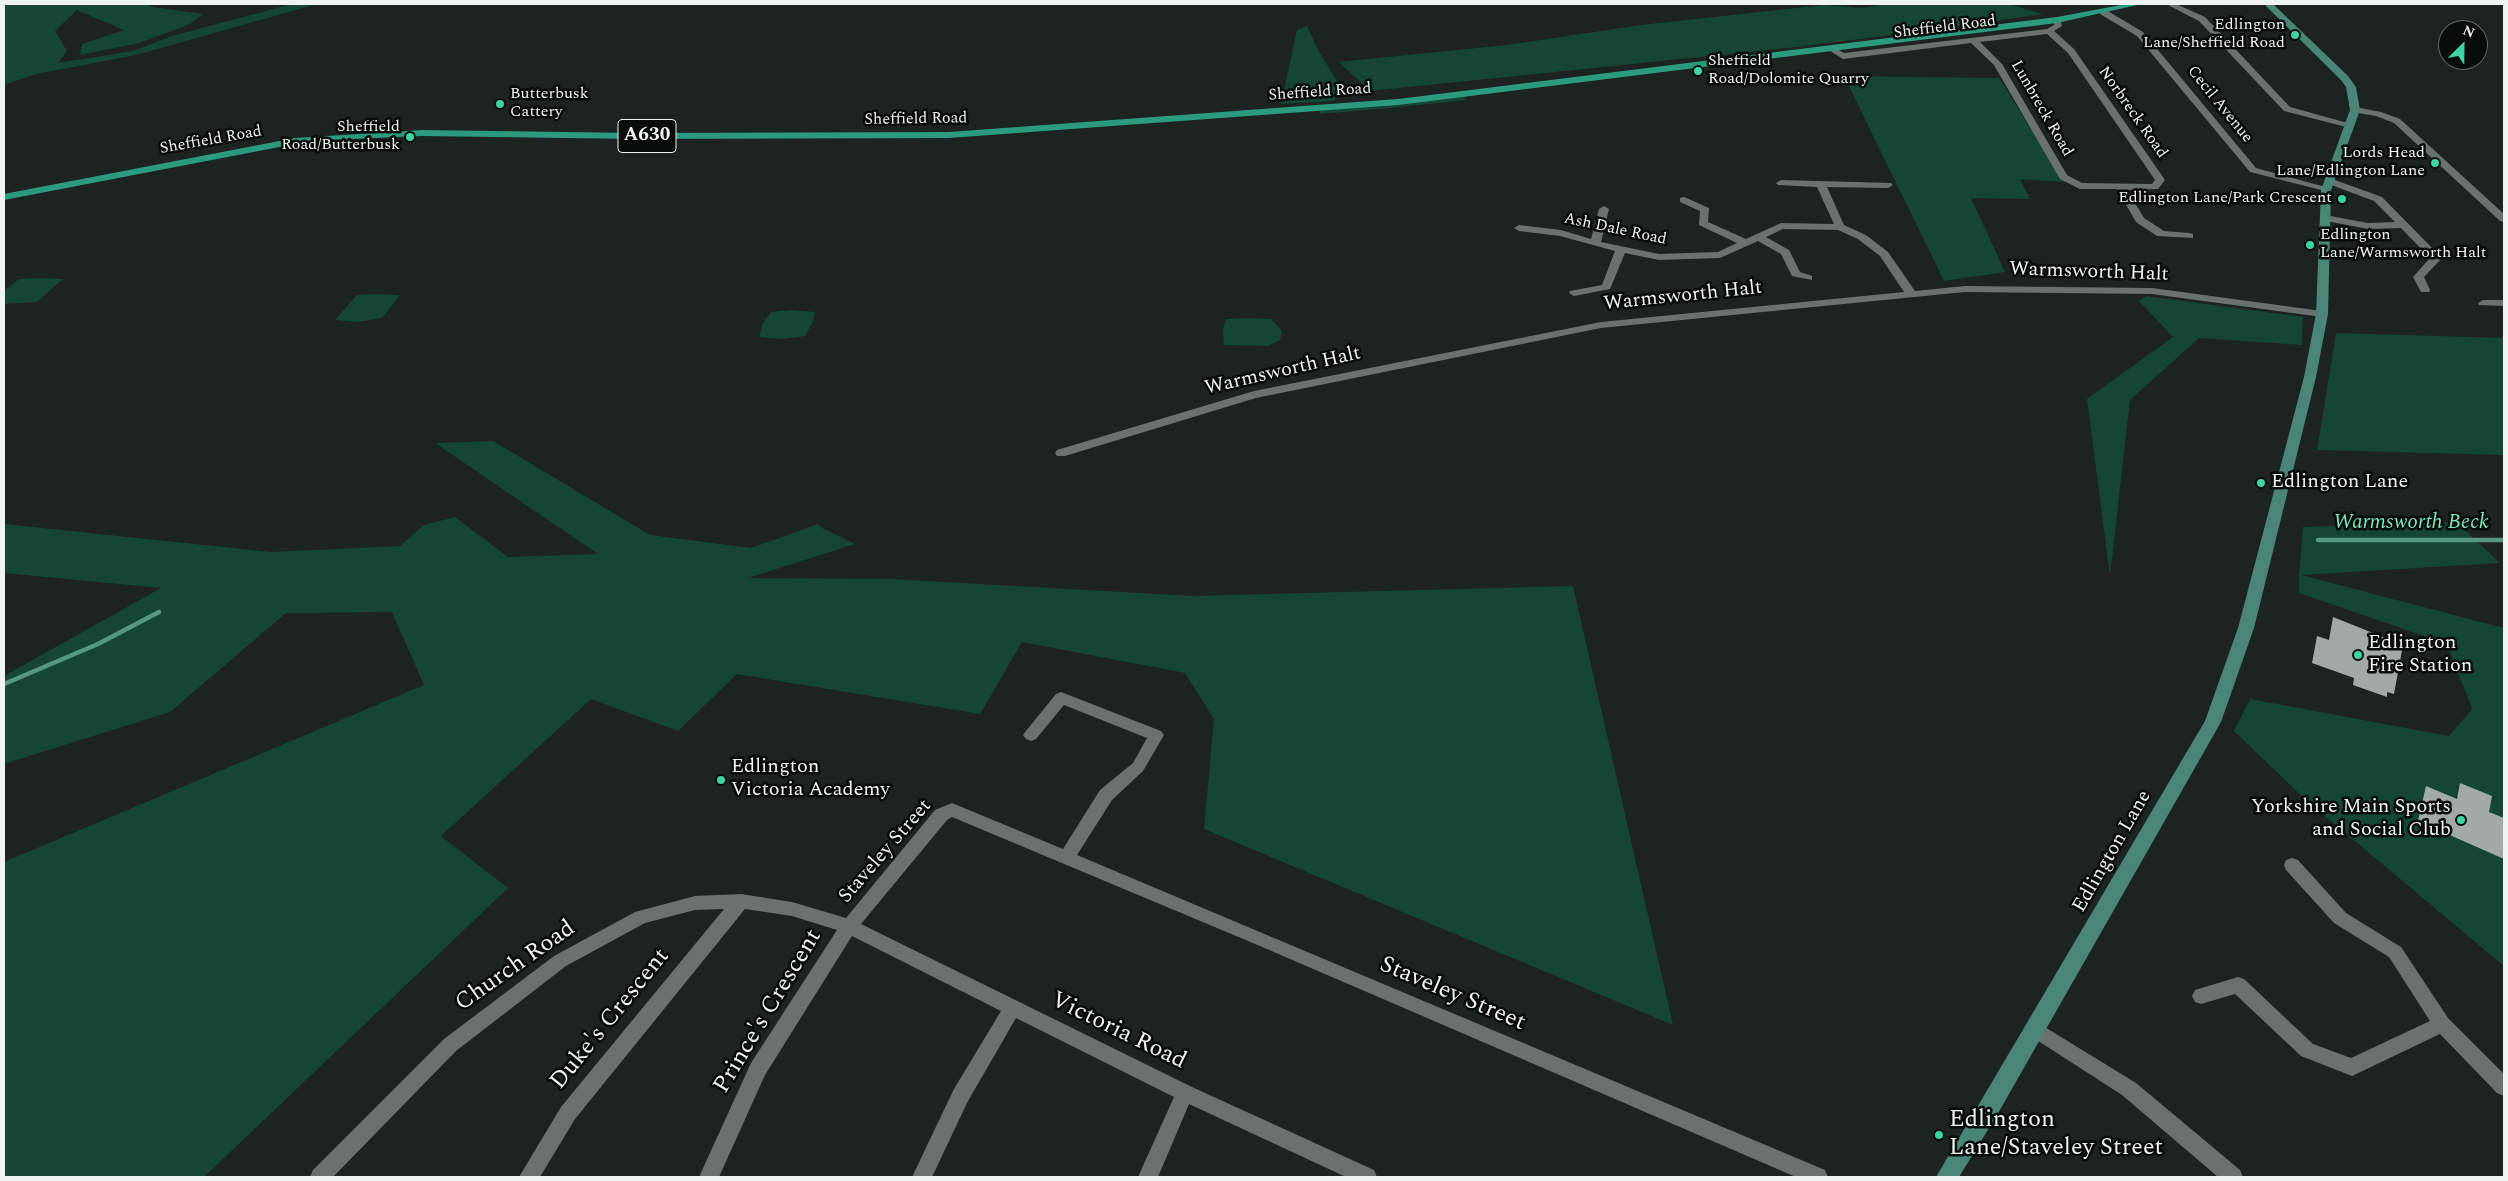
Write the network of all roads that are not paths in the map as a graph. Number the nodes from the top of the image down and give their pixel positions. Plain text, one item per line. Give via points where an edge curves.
1 (2138, 4) edge
2 (2170, 4) edge
3 (2268, 4) edge
4 (2103, 12) junction
5 (2057, 20) junction
6 (2049, 31) junction
7 (1972, 39) junction
8 (1831, 49) junction
9 (2355, 110) junction
10 (2350, 125) junction
11 (1781, 183) dead end
12 (1821, 184) junction
13 (1888, 185) dead end
14 (2328, 185) junction
15 (2119, 186) junction
16 (4, 198) edge
17 (1684, 200) dead end
18 (1604, 209) dead end
19 (2325, 218) junction
20 (2504, 219) edge
21 (2404, 225) junction
22 (1840, 227) junction
23 (1518, 228) dead end
24 (1759, 236) junction
25 (2189, 236) dead end
26 (1746, 243) junction
27 (1595, 244) junction
28 (1620, 249) junction
29 (1796, 274) junction
30 (1782, 275) dead end
31 (1808, 278) dead end
32 (2425, 290) dead end
33 (1910, 292) junction
34 (1574, 293) dead end
35 (2483, 303) dead end
36 (2504, 303) edge
37 (2322, 314) junction
38 (1061, 453) dead end
39 (1031, 735) dead end
40 (1067, 857) junction
41 (2292, 865) dead end
42 (741, 901) junction
43 (849, 926) junction
44 (2201, 996) dead end
45 (1012, 1009) junction
46 (2442, 1024) junction
47 (2035, 1029) junction
48 (2504, 1087) edge
49 (1185, 1093) junction
50 (320, 1177) edge
51 (529, 1177) edge
52 (708, 1177) edge
53 (922, 1177) edge
54 (1148, 1177) edge
55 (1368, 1177) edge
56 (1818, 1177) edge
57 (1947, 1177) edge
58 (2233, 1177) edge

1 - 4 main road, Sheffield Road / A630
2 - 10 street via 2202,19 2287,109
3 - 9 main road via 2345,78
4 - 5 main road, Sheffield Road / A630
4 - 14 street, Cecil Avenue via 2140,34 2252,170
5 - 6 street via 2058,26
5 - 8 main road, Sheffield Road / A630
6 - 7 street, Sheffield Road
6 - 15 street, Norbreck Road via 2071,51 2160,180 2155,187
7 - 8 street, Sheffield Road via 1843,56
7 - 15 street, Lunbreck Road via 1998,64 2063,176 2080,186
8 - 16 main road, Sheffield Road / A630 via 1398,102 948,135 422,133 352,136 266,146
9 - 10 main road, Edlington Lane
9 - 20 street via 2397,121
10 - 14 main road, Edlington Lane
11 - 12 street
12 - 13 street
12 - 22 street
14 - 19 main road, Edlington Lane
14 - 21 street, Cecil Avenue via 2378,199
15 - 25 street via 2140,220 2161,234
17 - 26 street via 1705,210 1703,223
18 - 27 street
19 - 21 street via 2368,226
19 - 37 main road, Edlington Lane
21 - 32 street, Cecil Avenue via 2436,258 2418,276
22 - 24 street, Ash Dale Road via 1781,226
22 - 33 street, Ash Dale Road via 1862,237 1884,254
23 - 27 street, Ash Dale Road via 1561,233
24 - 26 street, Ash Dale Road
24 - 29 street via 1785,252
26 - 28 street, Ash Dale Road via 1720,255 1659,257
27 - 28 street, Ash Dale Road
28 - 34 street via 1606,287
29 - 30 street
29 - 31 street
33 - 37 street, Warmsworth Halt via 2043,288 2152,291
33 - 38 street, Warmsworth Halt via 1601,324 1254,395
35 - 36 street
37 - 47 main road, Edlington Lane via 2310,377 2246,628 2213,722
39 - 40 street via 1061,698 1156,735 1134,771 1106,795
40 - 43 street, Staveley Street via 952,810 947,811
40 - 56 street, Staveley Street
41 - 46 street via 2340,918 2395,952
42 - 43 street, Church Road via 792,909
42 - 50 street, Church Road via 695,903 640,917 560,961 450,1045
42 - 51 street, Duke's Crescent via 568,1113
43 - 45 street, Victoria Road
43 - 52 street, Prince's Crescent via 758,1069
44 - 46 street via 2238,985 2307,1050 2352,1067
45 - 49 street, Victoria Road
45 - 53 street via 961,1095
46 - 48 street
47 - 57 main road, Edlington Lane
47 - 58 street via 2130,1089
49 - 54 street
49 - 55 street, Victoria Road

